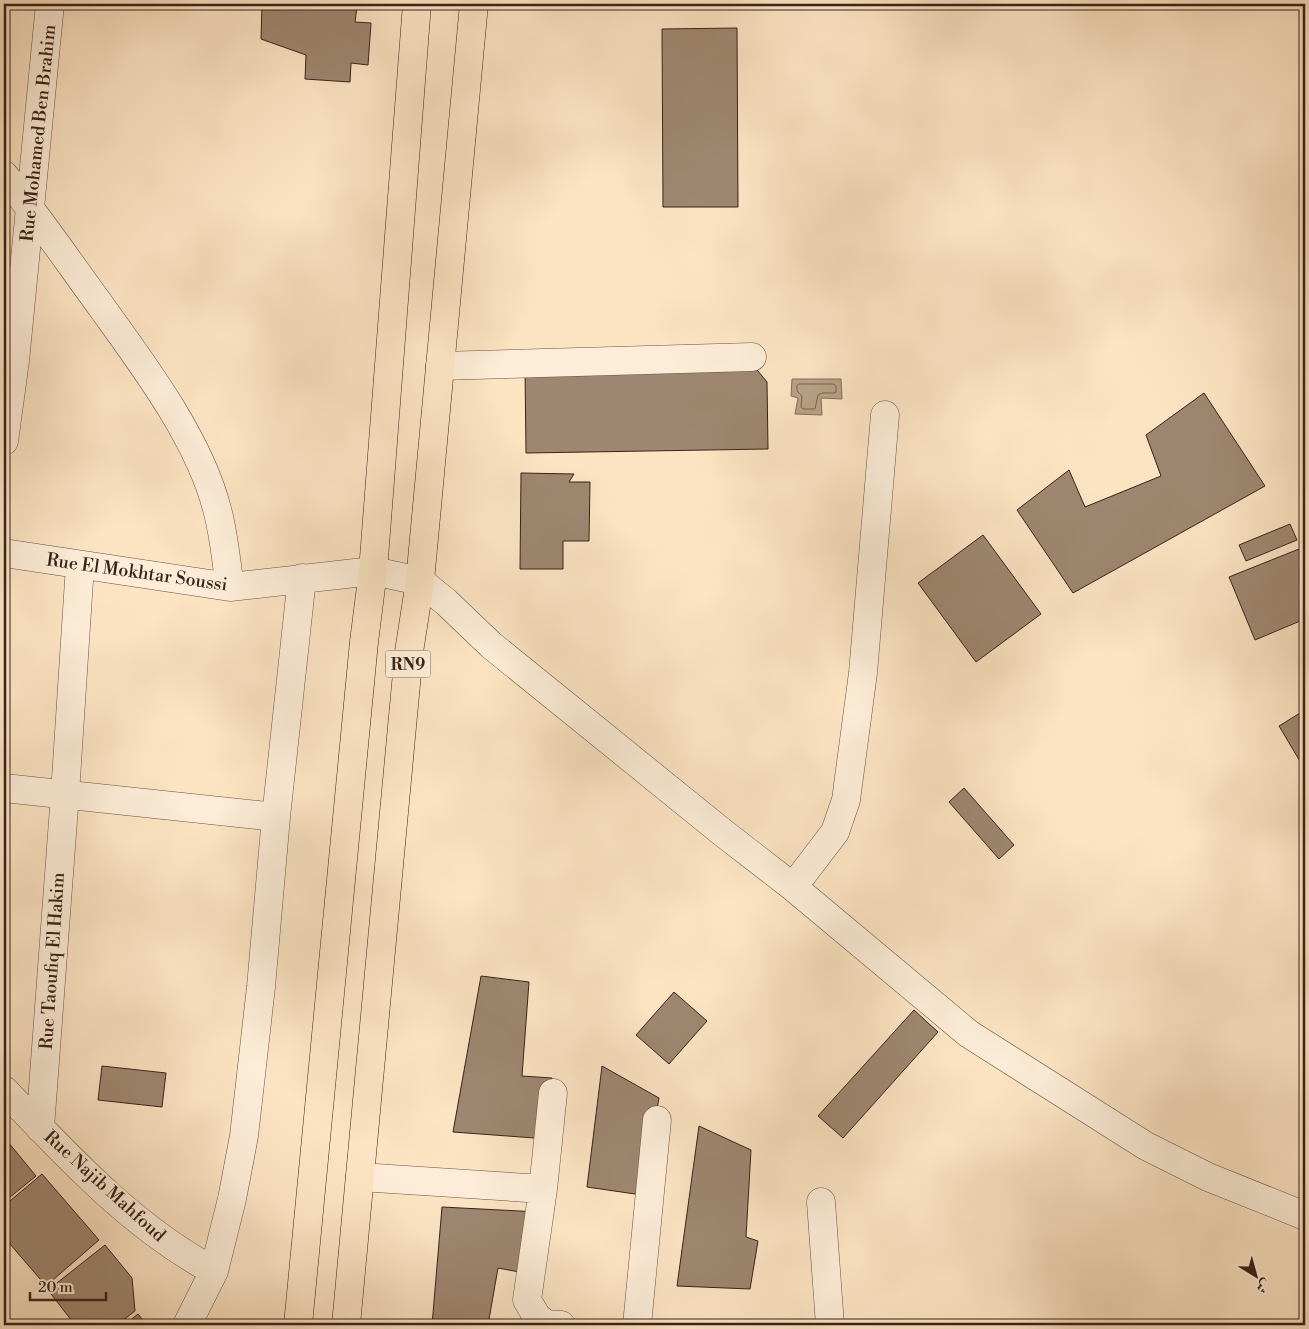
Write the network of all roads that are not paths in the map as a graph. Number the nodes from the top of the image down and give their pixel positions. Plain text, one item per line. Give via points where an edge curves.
1 (50, 4) edge
2 (417, 4) edge
3 (474, 4) edge
4 (4, 175) edge
5 (30, 208) junction
6 (752, 357) dead end
7 (440, 366) junction
8 (885, 415) dead end
9 (4, 441) edge
10 (4, 553) edge
11 (80, 565) junction
12 (373, 571) junction
13 (302, 578) junction
14 (420, 581) junction
15 (230, 587) junction
16 (4, 788) edge
17 (65, 794) junction
18 (276, 817) junction
19 (793, 887) junction
20 (4, 1090) edge
21 (553, 1093) dead end
22 (657, 1120) dead end
23 (40, 1128) junction
24 (360, 1177) junction
25 (543, 1190) junction
26 (821, 1202) dead end
27 (1305, 1216) edge
28 (214, 1271) junction
29 (187, 1325) edge
30 (298, 1325) edge
31 (346, 1325) edge
32 (561, 1325) edge
33 (637, 1325) edge
34 (830, 1325) edge

1 - 5 street, Rue Mohamed Ben Brahim
2 - 12 main road, RN9
3 - 7 main road, RN9
4 - 5 street
5 - 9 street, Rue Mohamed Ben Brahim
5 - 15 street via 127,342 200,462 217,508
6 - 7 street
7 - 14 main road, RN9
8 - 19 street via 862,672 846,800 835,832
10 - 11 street, Rue El Mokhtar Soussi
11 - 15 street, Rue El Mokhtar Soussi
11 - 17 street, Rue Taoufiq El Hakim
12 - 13 street, Rue El Mokhtar Soussi
12 - 14 street, Rue El Mokhtar Soussi
12 - 30 main road, RN9
13 - 15 street, Rue El Mokhtar Soussi
13 - 18 street
14 - 19 street via 491,644
14 - 24 main road, RN9 via 409,652
16 - 17 street
17 - 18 street
17 - 23 street, Rue Taoufiq El Hakim
18 - 28 street via 244,1136
19 - 27 street via 968,1034 1146,1146 1208,1177
20 - 23 street, Rue Najib Mahfoud
21 - 25 street
22 - 33 street
23 - 28 street, Rue Najib Mahfoud via 130,1214 179,1252
24 - 25 street
24 - 31 main road, RN9
25 - 32 street via 527,1300 537,1317 546,1324
26 - 34 street
28 - 29 street

